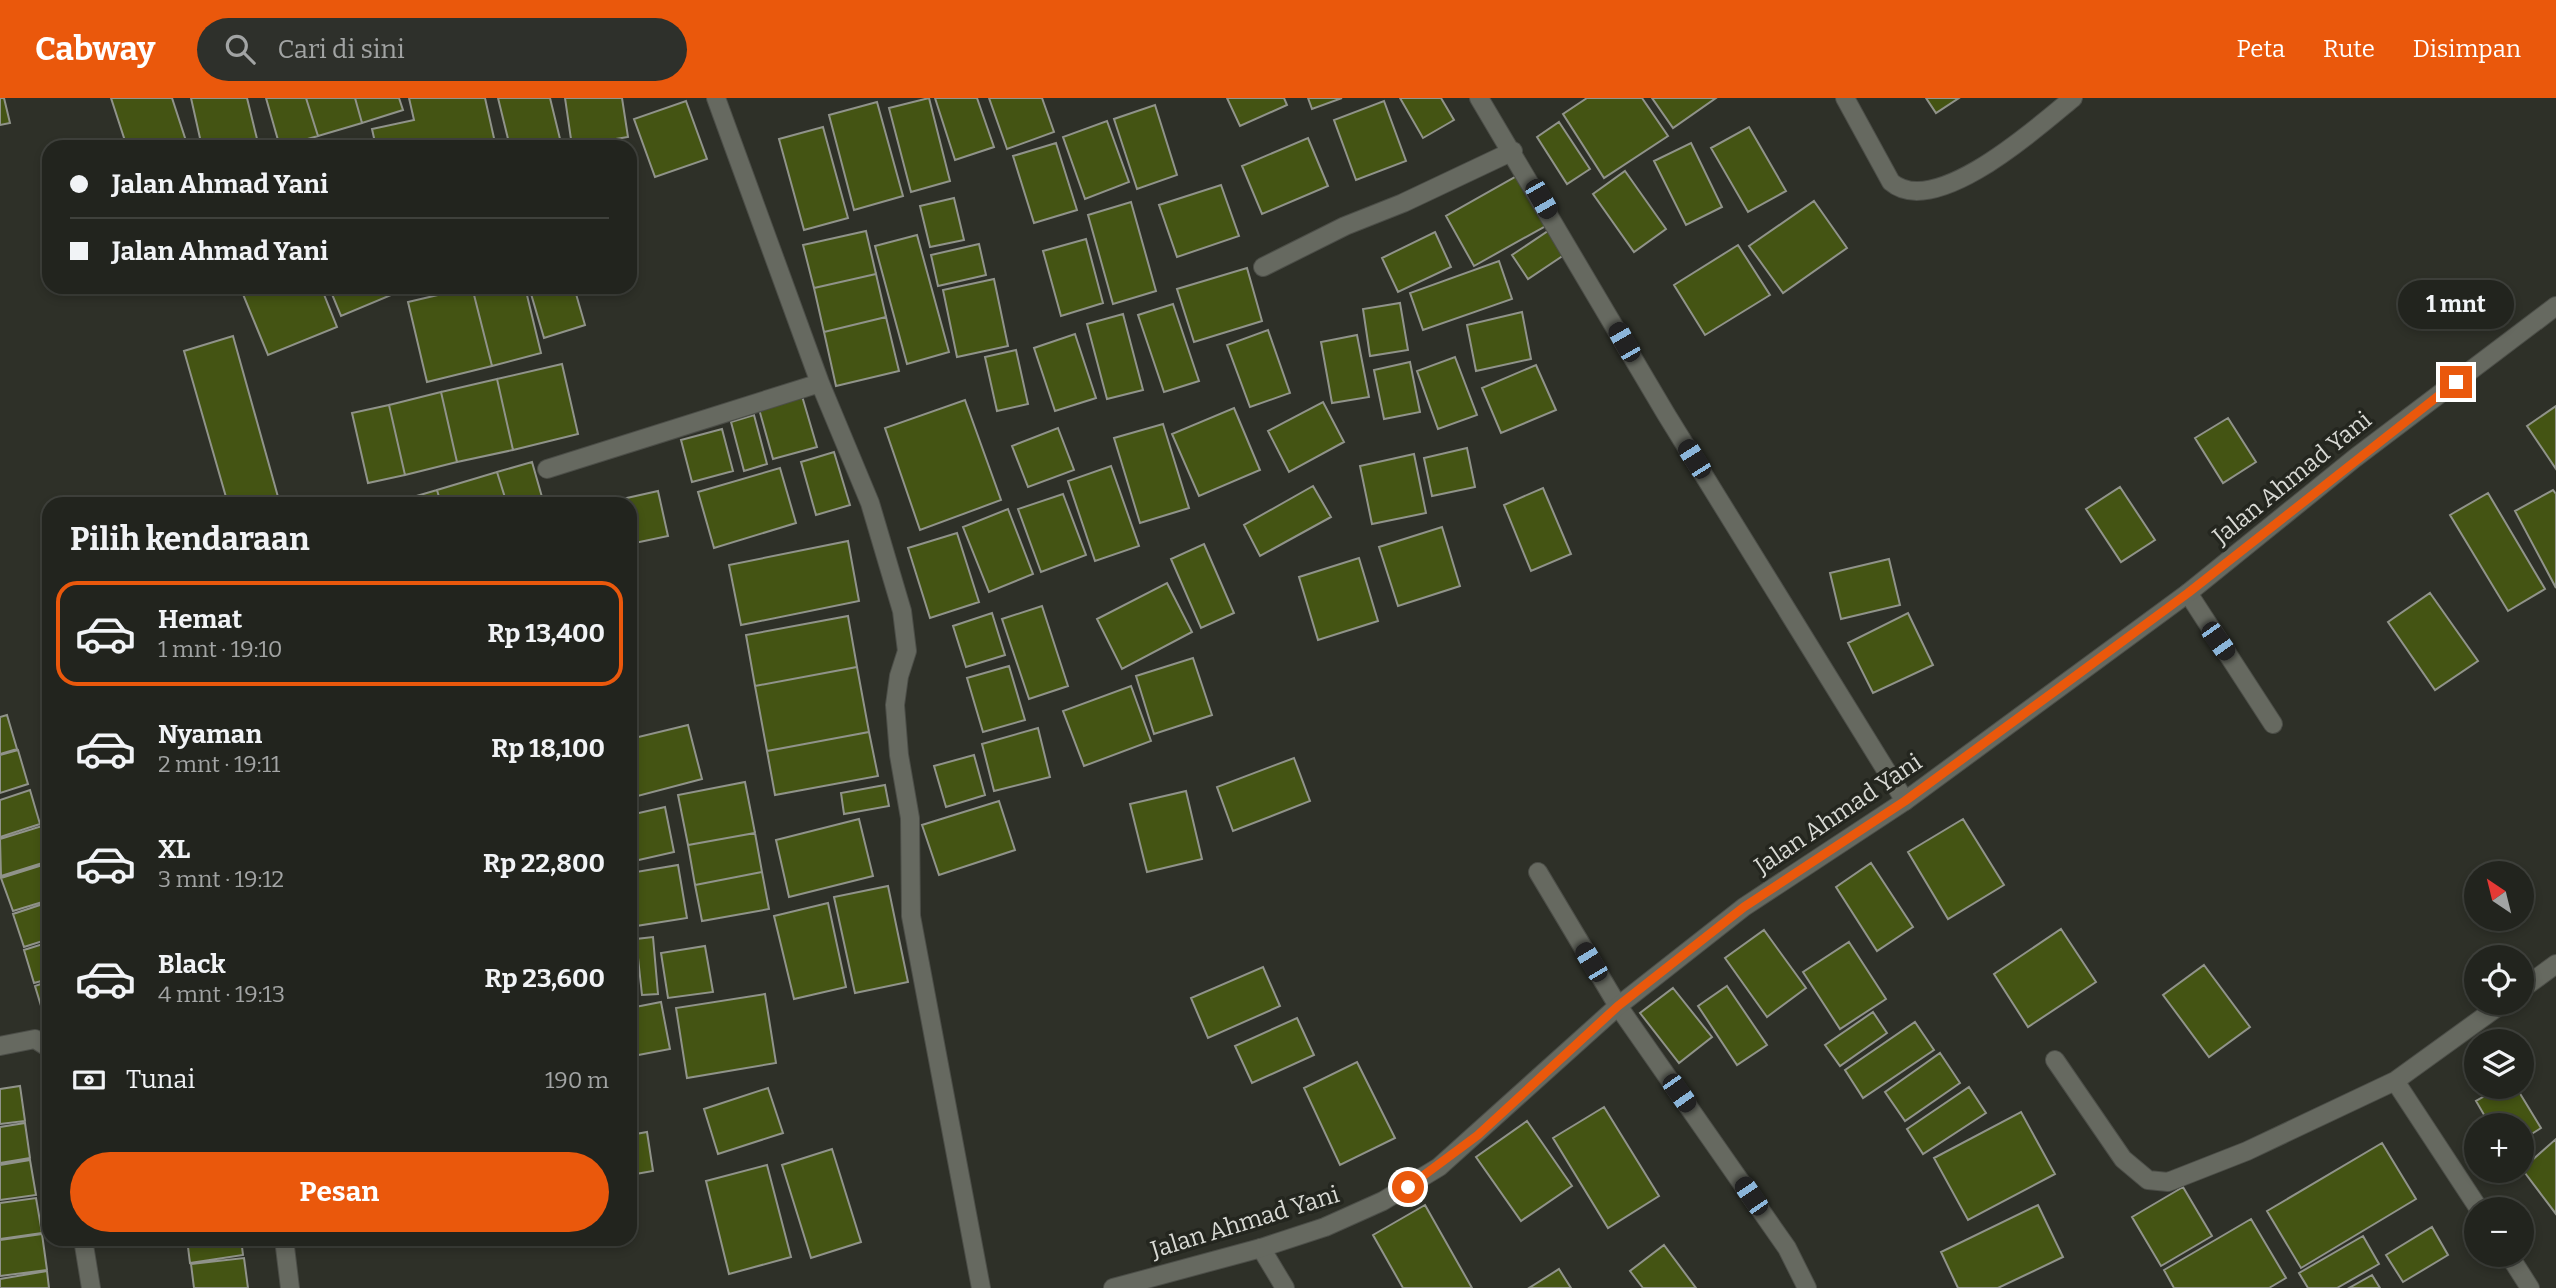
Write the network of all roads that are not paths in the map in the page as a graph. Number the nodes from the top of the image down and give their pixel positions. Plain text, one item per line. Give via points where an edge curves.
1 (716, 98) edge
2 (1479, 98) edge
3 (1845, 98) edge
4 (2073, 98) edge
5 (1513, 151) junction
6 (1262, 267) dead end
7 (2556, 306) edge
8 (820, 383) junction
9 (547, 469) dead end
10 (2188, 593) junction
11 (2273, 724) dead end
12 (1905, 801) junction
13 (1538, 873) dead end
14 (2556, 964) edge
15 (2534, 980) edge
16 (1618, 1006) junction
17 (2486, 1015) edge
18 (42, 1044) edge
19 (0, 1046) edge
20 (2054, 1060) dead end
21 (2395, 1081) junction
22 (2471, 1197) edge
23 (84, 1246) edge
24 (285, 1246) edge
25 (1261, 1248) junction
26 (2517, 1267) edge
27 (91, 1288) edge
28 (290, 1288) edge
29 (982, 1288) edge
30 (1113, 1288) edge
31 (1285, 1288) edge
32 (1807, 1288) edge
33 (2530, 1288) edge

1 - 8 street
2 - 5 street
3 - 4 street via 1891,182 1904,191 1923,193 1992,164
5 - 6 street
5 - 12 street via 1666,414
7 - 10 street, Jalan Ahmad Yani via 2355,458
8 - 9 street
8 - 29 street via 870,503 902,611 907,651 895,705 910,818 911,916
10 - 11 street
10 - 12 street, Jalan Ahmad Yani
12 - 16 street, Jalan Ahmad Yani via 1744,907
13 - 16 street
14 - 15 street
16 - 25 street, Jalan Ahmad Yani via 1439,1167 1325,1227
16 - 32 street via 1787,1248
17 - 21 street
18 - 19 street via 35,1039
20 - 21 street via 2123,1158 2138,1174 2159,1183 2247,1151
21 - 22 street
23 - 27 street
24 - 28 street
25 - 30 street, Jalan Ahmad Yani
25 - 31 street
26 - 33 street

